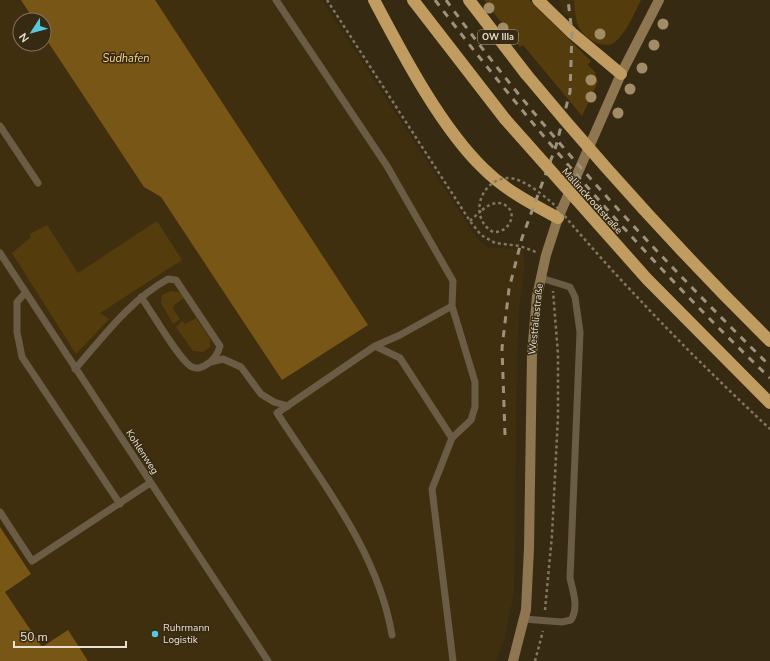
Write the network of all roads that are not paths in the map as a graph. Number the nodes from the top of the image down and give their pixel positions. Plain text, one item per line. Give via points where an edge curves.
1 (276, 0) edge
2 (374, 0) edge
3 (413, 0) edge
4 (469, 0) edge
5 (538, 0) edge
6 (659, 0) edge
7 (621, 74) junction
8 (0, 126) edge
9 (38, 183) dead end
10 (558, 218) junction
11 (0, 253) edge
12 (541, 278) junction
13 (25, 294) junction
14 (141, 297) junction
15 (452, 306) junction
16 (770, 341) edge
17 (375, 346) junction
18 (211, 362) junction
19 (75, 369) junction
20 (770, 403) edge
21 (288, 406) junction
22 (452, 438) junction
23 (150, 483) junction
24 (120, 504) junction
25 (0, 512) edge
26 (524, 619) junction
27 (392, 635) dead end
28 (268, 661) edge
29 (453, 661) edge
30 (513, 661) edge

1 - 15 lane via 387,166 424,230 453,281
2 - 10 highway via 412,67 459,141 497,180
3 - 20 highway, Mallinckrodtstraße, bridge via 505,119 647,279
4 - 16 highway, OW IIIa, bridge via 526,74 633,199
5 - 7 highway via 572,33
6 - 7 street, Westfaliastraße
7 - 10 street, Westfaliastraße
8 - 9 lane
10 - 12 street, Westfaliastraße
11 - 13 lane, Kohlenweg
12 - 26 street, Westfaliastraße via 532,354 529,548
12 - 26 lane via 570,287 575,297 580,332 570,578 575,613 570,620
13 - 19 lane, Kohlenweg
13 - 24 lane via 17,302 17,332 22,357
14 - 18 lane via 190,366 200,368
14 - 18 lane via 168,280 176,280 220,346 218,354
14 - 19 lane
15 - 17 lane
15 - 22 lane via 475,382 475,407 471,420
17 - 21 lane
17 - 22 lane via 400,358
18 - 21 lane via 223,359 241,367 260,394
19 - 23 lane, Kohlenweg
21 - 27 lane via 277,413 324,483 360,544 389,616
22 - 29 lane via 432,489
23 - 24 lane
23 - 28 lane, Kohlenweg
24 - 25 lane via 32,561
26 - 30 street, Westfaliastraße

